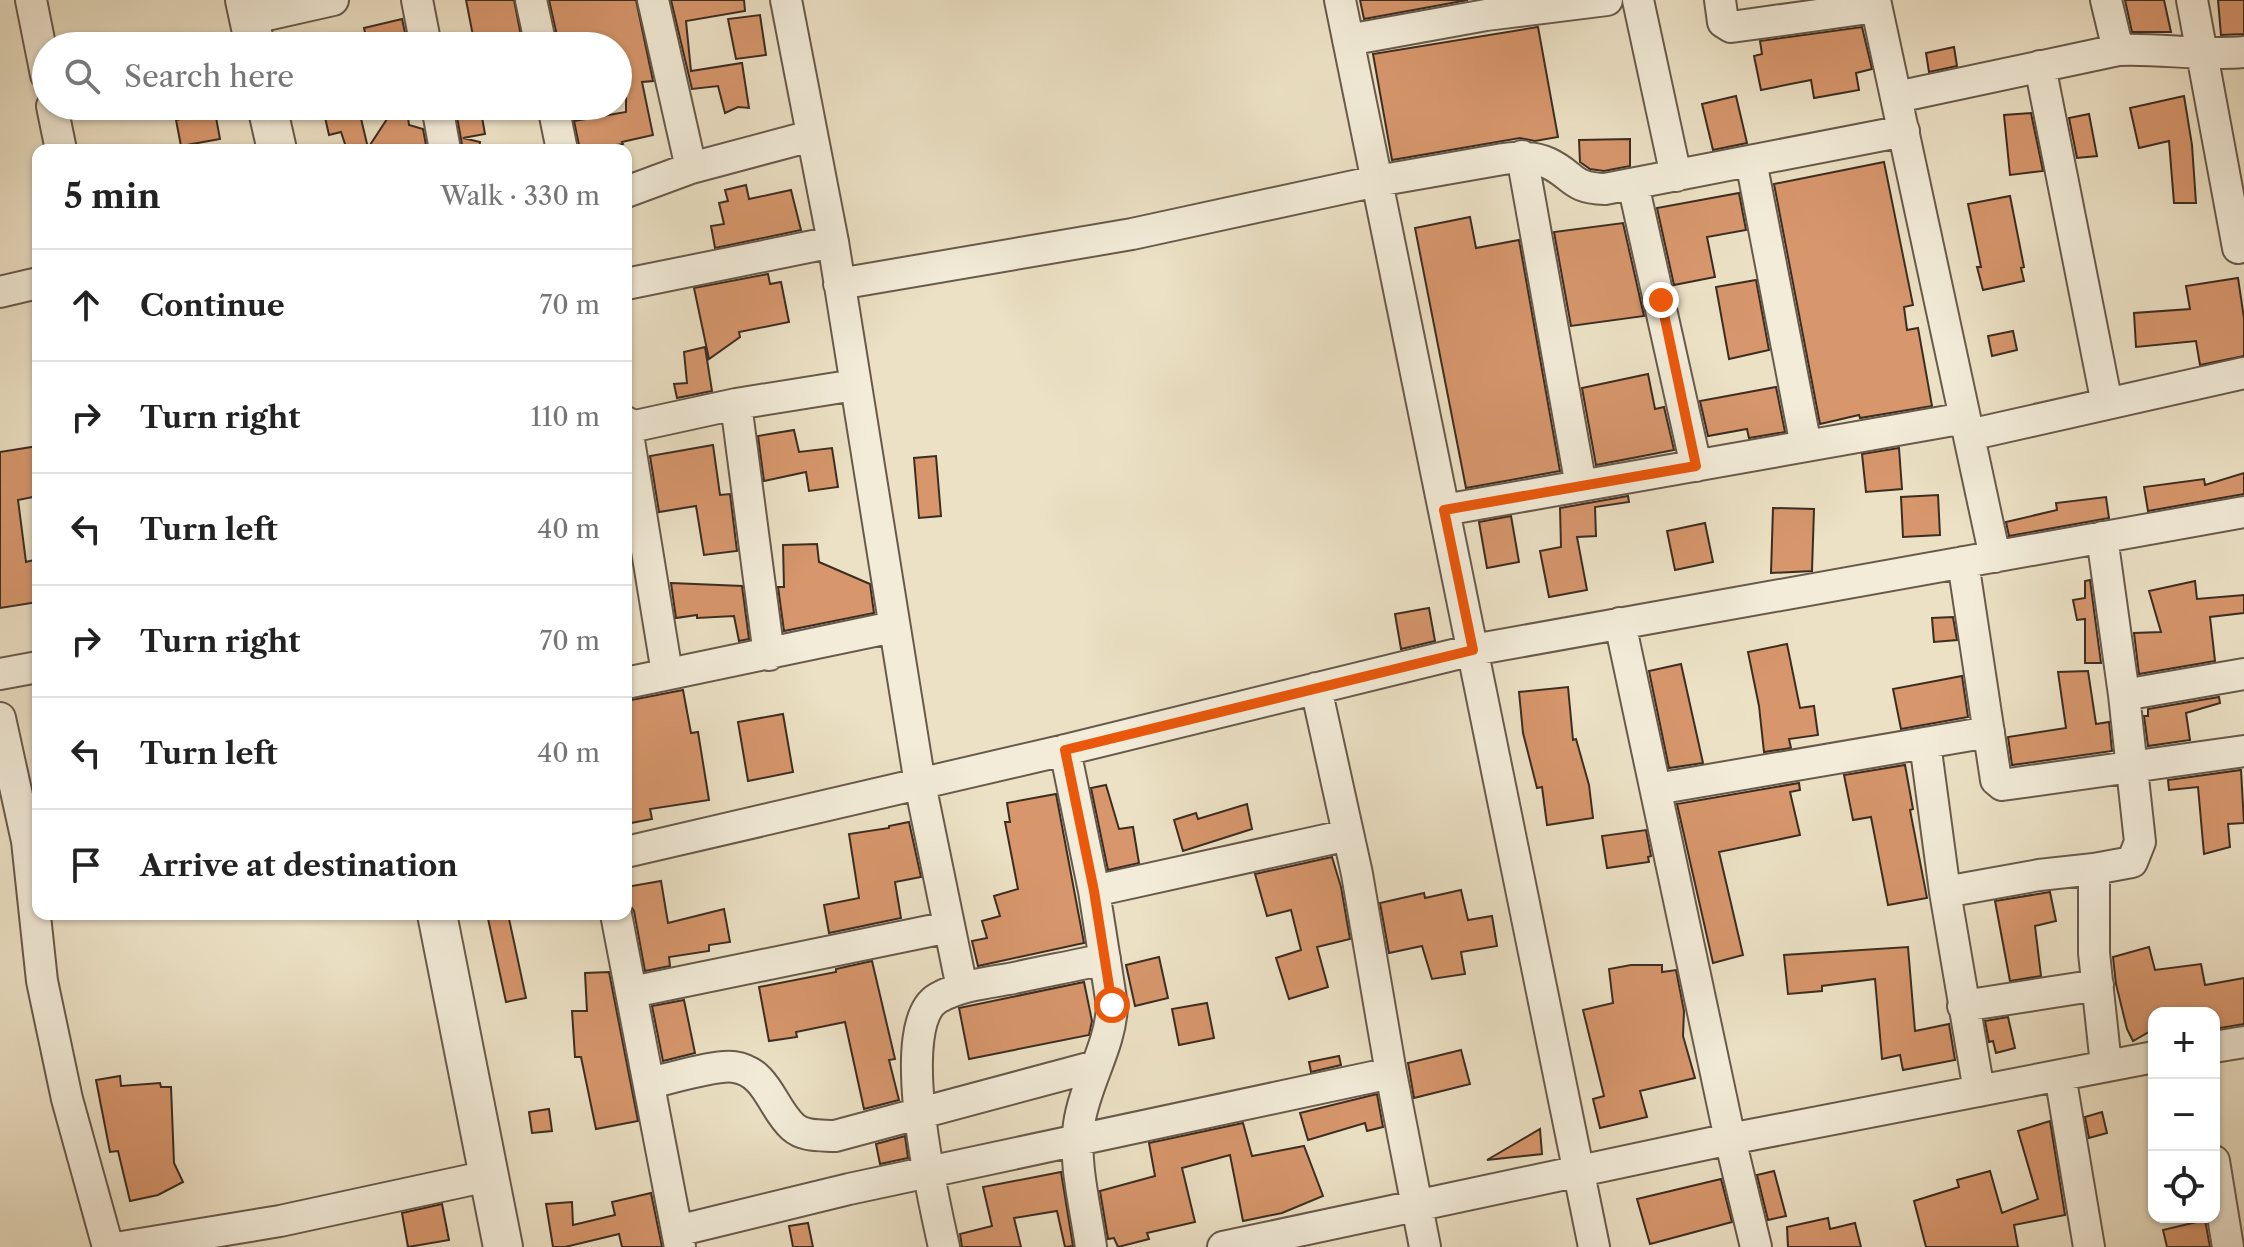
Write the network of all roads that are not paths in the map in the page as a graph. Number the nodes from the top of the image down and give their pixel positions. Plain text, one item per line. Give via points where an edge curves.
1 (31, 0) edge
2 (333, 0) edge
3 (417, 0) edge
4 (531, 0) edge
5 (653, 0) edge
6 (786, 0) edge
7 (1340, 0) edge
8 (1607, 0) edge
9 (1638, 0) edge
10 (1720, 0) edge
11 (2106, 0) edge
12 (2192, 0) edge
13 (1875, 3) edge
14 (1484, 8) edge
15 (249, 22) edge
16 (37, 32) edge
17 (423, 32) edge
18 (538, 32) edge
19 (1348, 40) junction
20 (2118, 50) junction
21 (2203, 52) junction
22 (2244, 52) edge
23 (2040, 66) junction
24 (1897, 97) junction
25 (55, 120) edge
26 (270, 120) edge
27 (440, 120) edge
28 (556, 120) edge
29 (1904, 131) junction
30 (811, 136) junction
31 (60, 144) edge
32 (276, 144) edge
33 (444, 144) edge
34 (561, 144) edge
35 (1522, 156) junction
36 (1751, 161) junction
37 (691, 168) junction
38 (1676, 176) junction
39 (1377, 181) junction
40 (1633, 184) junction
41 (632, 190) edge
42 (833, 242) junction
43 (2238, 248) dead end
44 (632, 283) edge
45 (32, 284) edge
46 (839, 284) junction
47 (0, 292) edge
48 (2244, 373) edge
49 (855, 385) junction
50 (736, 404) junction
51 (2107, 404) junction
52 (632, 425) edge
53 (1967, 426) junction
54 (1806, 446) junction
55 (632, 457) edge
56 (1696, 466) junction
57 (1581, 486) junction
58 (1444, 510) junction
59 (2244, 512) edge
60 (2102, 537) junction
61 (1995, 557) junction
62 (1963, 562) junction
63 (1620, 623) junction
64 (893, 627) junction
65 (1473, 650) junction
66 (769, 655) junction
67 (32, 668) edge
68 (667, 673) junction
69 (0, 674) edge
70 (2244, 674) edge
71 (632, 682) edge
72 (1316, 688) junction
73 (2124, 695) junction
74 (0, 718) edge
75 (1989, 732) junction
76 (1925, 743) junction
77 (1065, 750) junction
78 (2244, 751) edge
79 (2132, 768) junction
80 (920, 784) junction
81 (1656, 789) junction
82 (1348, 835) junction
83 (632, 851) edge
84 (2094, 869) junction
85 (32, 888) edge
86 (1094, 891) junction
87 (1945, 892) junction
88 (35, 920) edge
89 (438, 920) edge
90 (617, 920) edge
91 (949, 927) junction
92 (1105, 959) junction
93 (2098, 985) junction
94 (962, 988) junction
95 (632, 992) junction
96 (1963, 1006) junction
97 (2244, 1042) edge
98 (2220, 1046) edge
99 (2148, 1058) edge
100 (2106, 1065) junction
101 (1096, 1066) junction
102 (1391, 1073) junction
103 (2060, 1075) junction
104 (649, 1083) junction
105 (1979, 1091) junction
106 (920, 1113) junction
107 (1730, 1139) junction
108 (1077, 1142) junction
109 (1578, 1170) junction
110 (928, 1173) junction
111 (2220, 1175) edge
112 (488, 1176) junction
113 (2232, 1202) edge
114 (1415, 1205) junction
115 (282, 1234) edge
116 (678, 1239) edge
117 (108, 1247) edge
118 (122, 1247) edge
119 (503, 1247) edge
120 (944, 1247) edge
121 (1091, 1247) edge
122 (1223, 1247) edge
123 (1425, 1247) edge
124 (1594, 1247) edge
125 (1756, 1247) edge
126 (2089, 1247) edge
127 (2228, 1247) edge

1 - 16 street
2 - 15 street
3 - 17 street
4 - 18 street
5 - 37 street
6 - 30 street
7 - 19 street
8 - 14 street
9 - 38 street
10 - 13 street via 1723,22 1731,27
11 - 20 street
12 - 21 street
13 - 24 street
14 - 19 street
19 - 39 street
20 - 21 street
20 - 23 street
21 - 22 street
21 - 43 street
23 - 24 street
23 - 51 street
24 - 29 street
25 - 31 street
26 - 32 street
27 - 33 street
28 - 34 street
29 - 36 street
29 - 53 street
30 - 37 street
30 - 42 street
35 - 39 street
35 - 40 street via 1548,163 1586,188
35 - 57 street
36 - 38 street
36 - 54 street
37 - 41 street
38 - 40 street
39 - 46 street via 1132,234
39 - 58 street
40 - 56 street
42 - 44 street
42 - 46 street
45 - 47 street
46 - 49 street
48 - 51 street
49 - 50 street
49 - 64 street
50 - 52 street
50 - 66 street
51 - 53 street
53 - 54 street
53 - 61 street
54 - 56 street
55 - 68 street
56 - 57 street
57 - 58 street
58 - 65 street
59 - 60 street
60 - 61 street
60 - 73 street
61 - 62 street
62 - 63 street
62 - 75 street
63 - 65 street
63 - 81 street
64 - 66 street
64 - 80 street
65 - 72 street
65 - 109 street
66 - 68 street
67 - 69 street
68 - 71 street
70 - 73 street
72 - 77 street
72 - 82 street
73 - 79 street
74 - 85 street
75 - 76 street
75 - 79 street via 1996,780 2002,785
76 - 81 street
76 - 87 street
77 - 80 street
77 - 86 street
78 - 79 street
79 - 84 street via 2140,842 2132,862
80 - 83 street
80 - 91 street
81 - 107 street
82 - 86 street
82 - 102 street
84 - 87 street
84 - 93 street
86 - 92 street
87 - 96 street
88 - 117 street via 42,981 67,1099
89 - 112 street
90 - 95 street
91 - 94 street
91 - 95 street
92 - 94 street
92 - 101 street via 1111,1022
93 - 96 street
93 - 100 street
94 - 106 street via 937,998 921,1021
95 - 104 street
96 - 105 street
97 - 98 street
99 - 100 street
100 - 103 street
101 - 106 street
101 - 108 street
102 - 108 street
102 - 114 street
103 - 105 street
103 - 126 street
104 - 106 street via 731,1066 751,1072 793,1128 807,1134 835,1136
104 - 116 street
105 - 107 street
106 - 110 street
107 - 109 street
107 - 125 street
108 - 110 street
108 - 121 street
109 - 114 street
109 - 124 street
110 - 116 street via 849,1189
110 - 120 street
111 - 113 street
112 - 115 street
112 - 119 street
113 - 127 street
114 - 122 street
114 - 123 street
115 - 118 street

